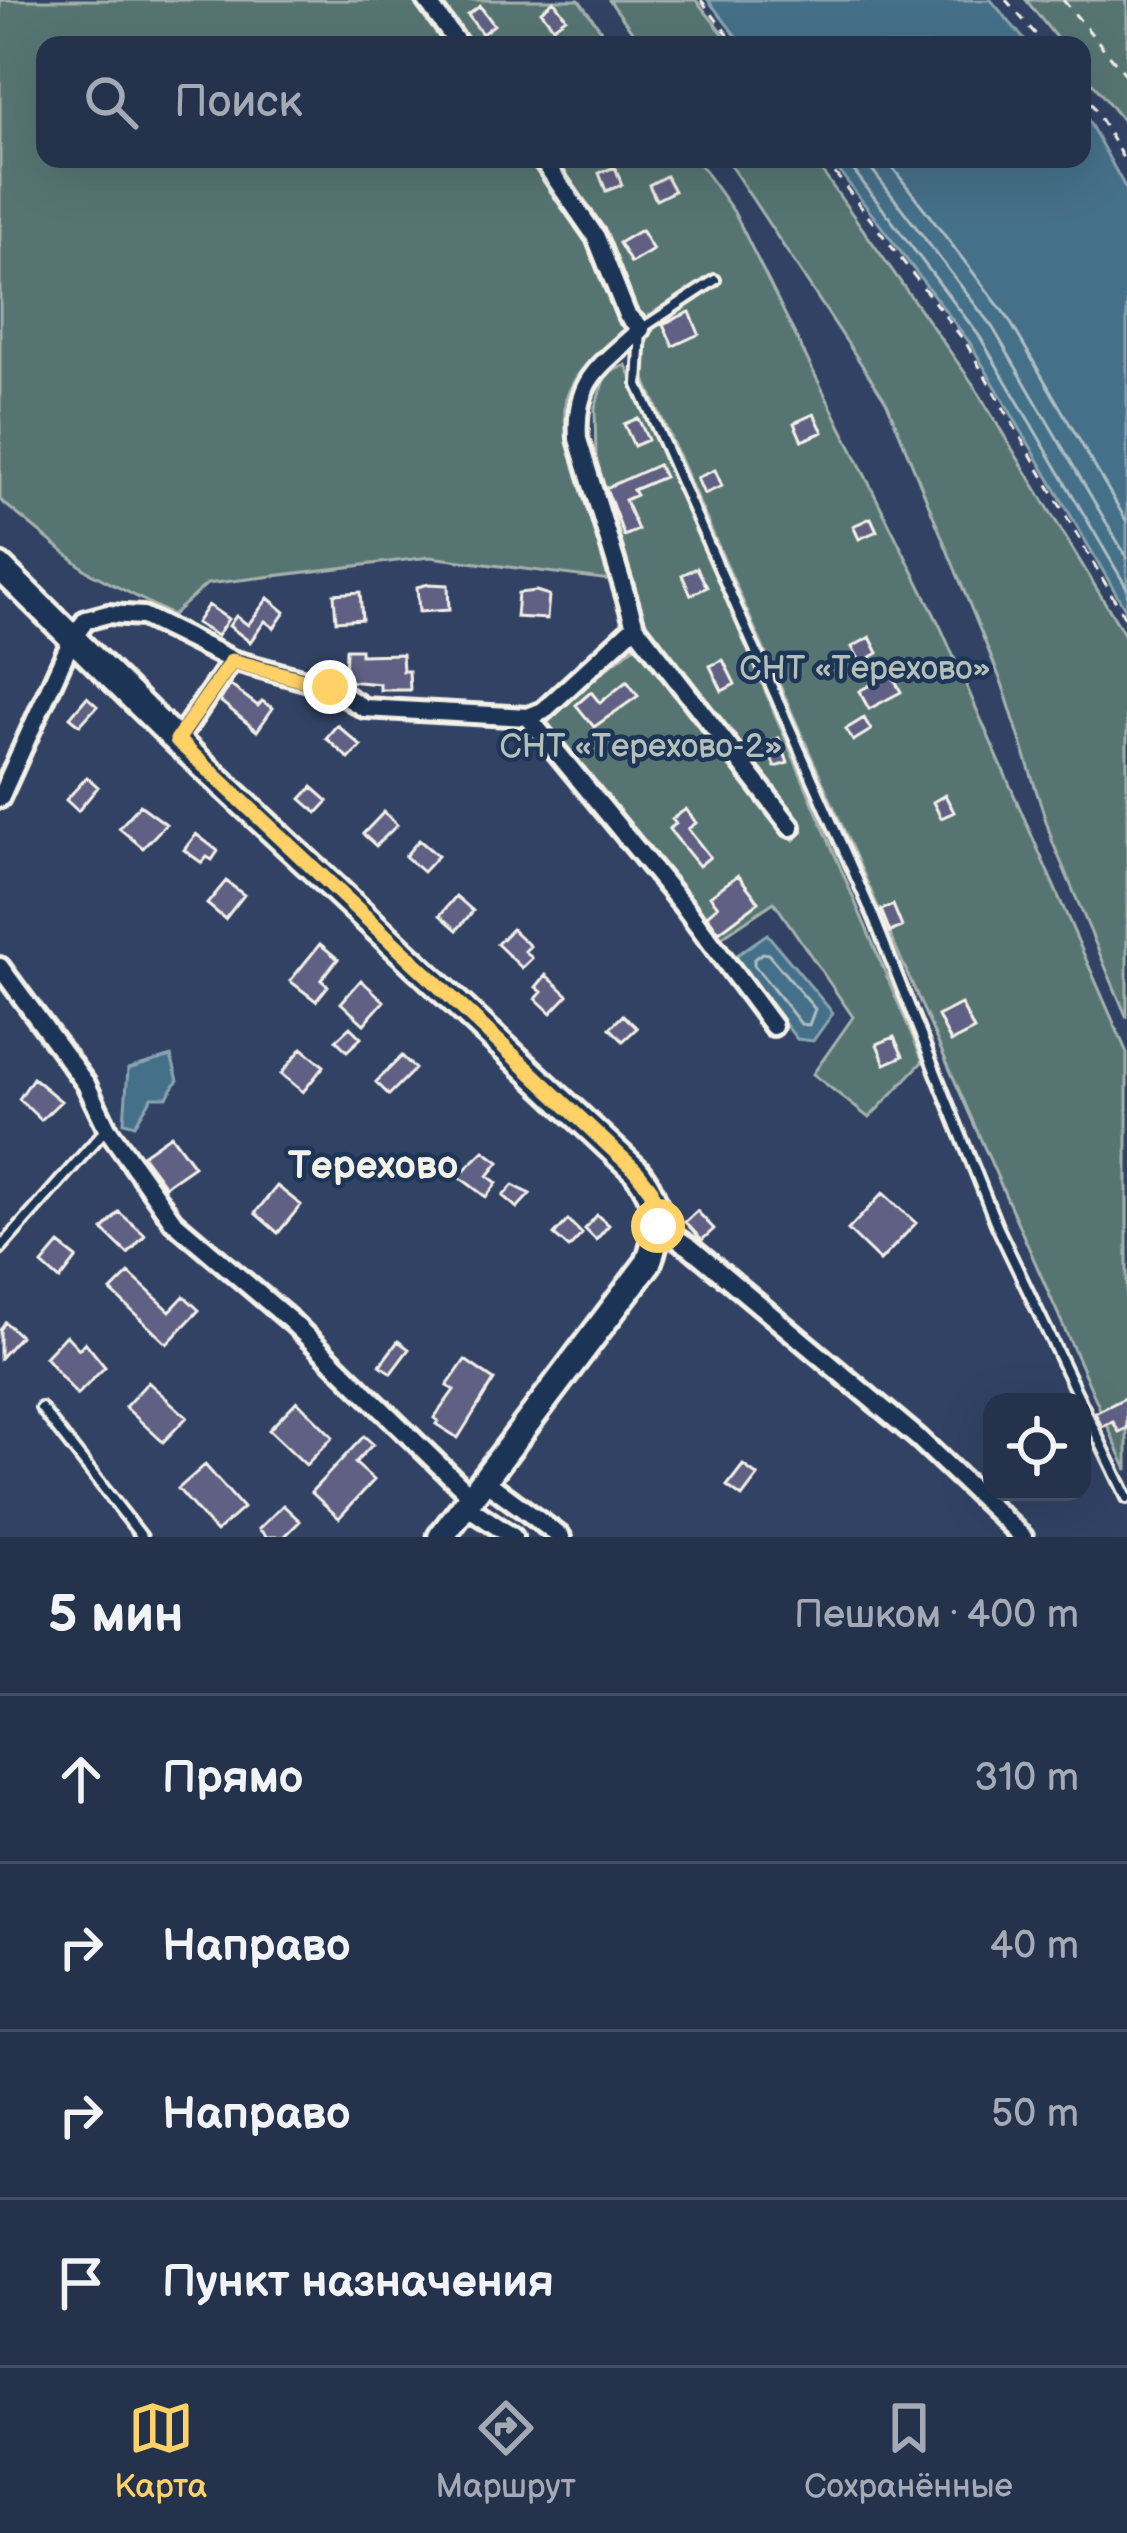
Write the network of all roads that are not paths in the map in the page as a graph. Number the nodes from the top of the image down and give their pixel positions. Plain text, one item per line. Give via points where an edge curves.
1 (426, 0) edge
2 (452, 36) edge
3 (548, 168) edge
4 (716, 280) dead end
5 (641, 329) junction
6 (0, 567) edge
7 (635, 626) junction
8 (72, 639) junction
9 (232, 661) junction
10 (528, 717) junction
11 (177, 740) junction
12 (0, 798) edge
13 (791, 827) dead end
14 (0, 967) edge
15 (773, 1026) dead end
16 (107, 1128) junction
17 (658, 1226) junction
18 (0, 1249) edge
19 (1077, 1393) edge
20 (41, 1408) dead end
21 (1091, 1422) edge
22 (474, 1494) junction
23 (1127, 1498) edge
24 (142, 1537) edge
25 (440, 1537) edge
26 (513, 1537) edge
27 (561, 1537) edge
28 (1023, 1537) edge

1 - 2 street
3 - 5 street via 596,237 627,315
4 - 5 lane
5 - 7 street via 592,374 576,406 578,439
5 - 19 lane via 638,386 874,918 997,1226
6 - 8 main road
7 - 10 street
7 - 13 street
8 - 9 street via 86,620 143,616
8 - 11 main road
8 - 12 street
9 - 10 street via 330,687 364,708
9 - 11 street
10 - 15 street
11 - 17 main road via 636,1171 651,1190
14 - 16 street via 86,1084
16 - 18 lane
16 - 22 street via 173,1221
17 - 22 main road via 648,1263
17 - 28 street via 916,1437
20 - 24 lane
21 - 23 lane
22 - 25 main road
22 - 26 street
22 - 27 street

